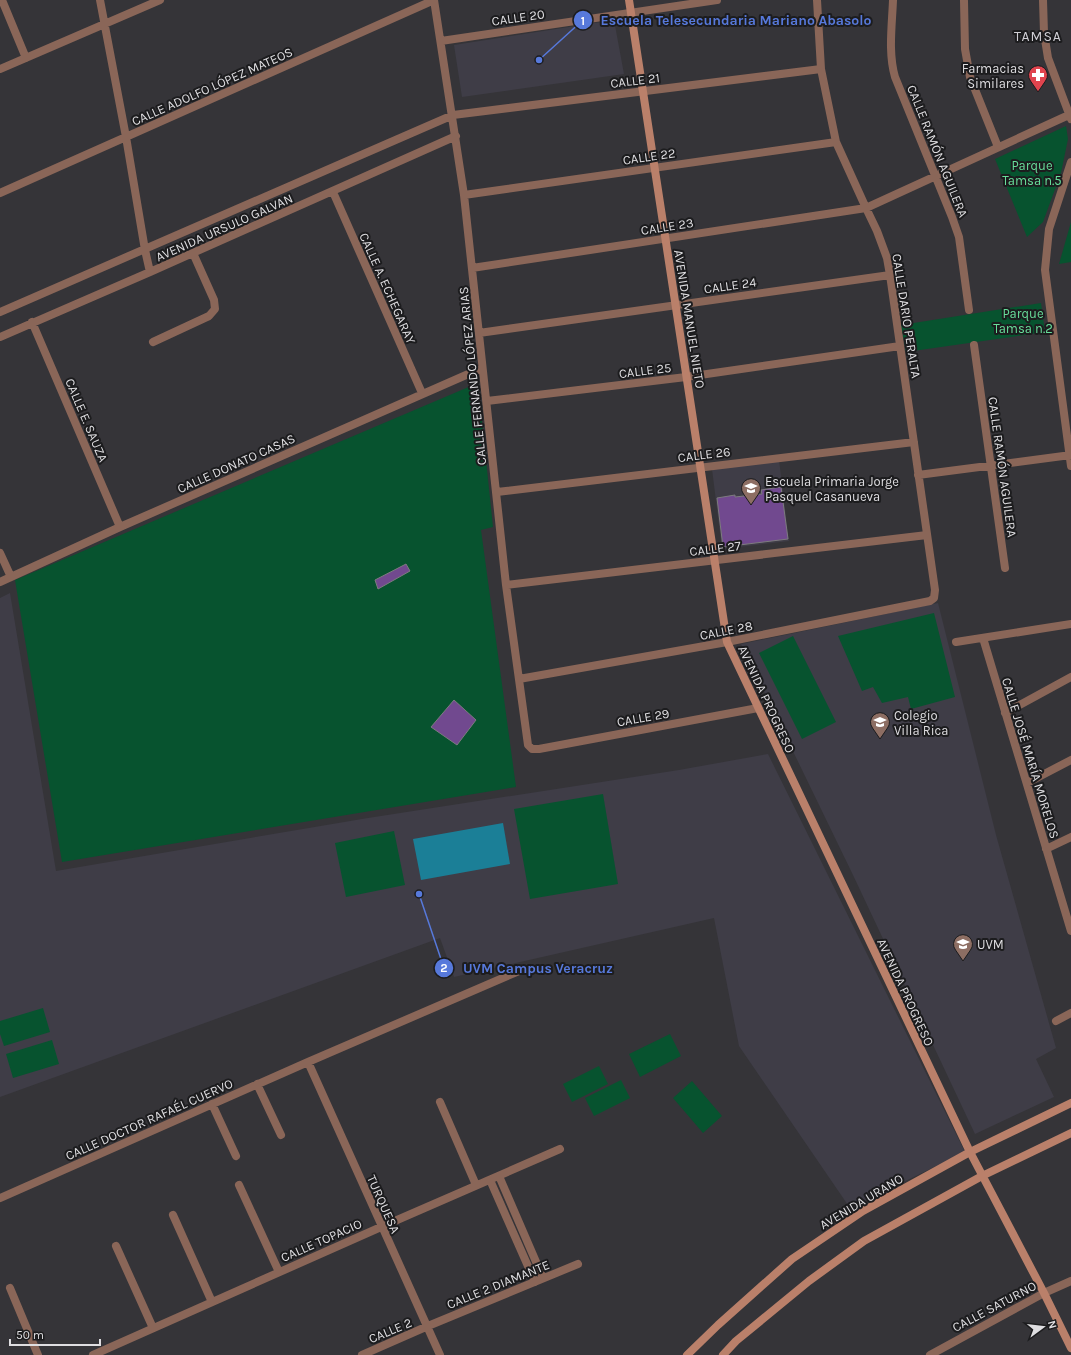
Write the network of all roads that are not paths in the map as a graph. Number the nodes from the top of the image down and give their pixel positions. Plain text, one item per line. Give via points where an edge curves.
1 (2, 0) edge
2 (100, 0) edge
3 (160, 0) edge
4 (434, 0) edge
5 (628, 0) edge
6 (717, 0) edge
7 (817, 0) edge
8 (893, 0) edge
9 (1043, 0) edge
10 (964, 1) dead end
11 (630, 13) junction
12 (104, 24) junction
13 (441, 41) junction
14 (26, 58) junction
15 (0, 69) edge
16 (821, 69) junction
17 (643, 91) junction
18 (453, 115) junction
19 (1071, 116) edge
20 (456, 136) junction
21 (126, 137) junction
22 (836, 142) junction
23 (998, 147) junction
24 (1071, 162) edge
25 (654, 167) junction
26 (935, 176) junction
27 (333, 192) junction
28 (0, 193) edge
29 (464, 195) junction
30 (866, 208) junction
31 (665, 238) junction
32 (145, 250) junction
33 (193, 253) junction
34 (472, 268) junction
35 (150, 272) junction
36 (890, 275) junction
37 (675, 304) junction
38 (969, 310) dead end
39 (0, 312) edge
40 (32, 322) junction
41 (479, 333) junction
42 (0, 337) edge
43 (153, 342) dead end
44 (974, 345) dead end
45 (900, 346) junction
46 (482, 368) junction
47 (686, 377) junction
48 (422, 394) junction
49 (487, 401) junction
50 (914, 442) junction
51 (1070, 455) edge
52 (990, 466) junction
53 (1071, 466) edge
54 (700, 467) junction
55 (918, 476) junction
56 (496, 492) junction
57 (120, 527) junction
58 (927, 535) junction
59 (0, 553) edge
60 (714, 560) junction
61 (1005, 568) dead end
62 (11, 577) junction
63 (0, 582) edge
64 (506, 585) junction
65 (934, 598) joint
66 (1071, 624) edge
67 (983, 638) junction
68 (727, 642) junction
69 (956, 642) dead end
70 (1071, 677) edge
71 (519, 680) junction
72 (758, 708) junction
73 (1005, 713) junction
74 (532, 749) joint
75 (1071, 760) edge
76 (1027, 783) junction
77 (1071, 837) edge
78 (1046, 849) junction
79 (1070, 925) edge
80 (519, 971) dead end
81 (1071, 1013) edge
82 (1056, 1021) dead end
83 (308, 1062) junction
84 (257, 1084) junction
85 (440, 1102) dead end
86 (1071, 1103) edge
87 (212, 1104) junction
88 (1071, 1133) edge
89 (281, 1135) dead end
90 (560, 1149) dead end
91 (970, 1152) junction
92 (236, 1156) dead end
93 (499, 1176) junction
94 (982, 1176) junction
95 (490, 1180) junction
96 (239, 1185) dead end
97 (476, 1185) junction
98 (0, 1198) edge
99 (173, 1215) dead end
100 (381, 1227) junction
101 (116, 1246) dead end
102 (578, 1264) dead end
103 (278, 1272) junction
104 (543, 1278) junction
105 (1071, 1280) edge
106 (535, 1282) junction
107 (10, 1288) dead end
108 (1044, 1293) junction
109 (212, 1302) junction
110 (428, 1326) junction
111 (153, 1328) junction
112 (1071, 1348) edge
113 (38, 1355) edge
114 (93, 1355) edge
115 (362, 1355) edge
116 (440, 1355) edge
117 (687, 1355) edge
118 (723, 1355) edge
119 (930, 1355) edge

1 - 14 street
2 - 12 street
3 - 12 street
4 - 13 street, CALLE FERNANDO LÓPEZ ARIAS
4 - 21 street, CALLE ADOLFO LÓPEZ MATEOS
5 - 11 street, AVENIDA MANUEL NIETO
6 - 11 street, CALLE 20
7 - 16 street, CALLE DARIO PERALTA
8 - 26 street, CALLE RAMÓN AGUILERA via 892,66
9 - 19 street via 1048,58
10 - 23 street via 965,49 970,78
11 - 13 street, CALLE 20
11 - 17 street, AVENIDA MANUEL NIETO
12 - 14 street
12 - 21 street
13 - 18 street, CALLE FERNANDO LÓPEZ ARIAS
14 - 15 street
16 - 17 street, CALLE 21
16 - 22 street, CALLE DARIO PERALTA
17 - 18 street, CALLE 21
17 - 25 street, AVENIDA MANUEL NIETO
18 - 20 street, CALLE FERNANDO LÓPEZ ARIAS
18 - 32 street, AVENIDA URSULO GALVAN
19 - 23 street, CALLE 23
20 - 27 street, AVENIDA URSULO GALVAN
20 - 29 street, CALLE FERNANDO LÓPEZ ARIAS
21 - 28 street, CALLE ADOLFO LÓPEZ MATEOS
21 - 32 street
22 - 25 street, CALLE 22
22 - 30 street, CALLE DARIO PERALTA
23 - 26 street, CALLE 23
24 - 51 street via 1050,229 1045,270
25 - 29 street, CALLE 22
25 - 31 street, AVENIDA MANUEL NIETO
26 - 30 street, CALLE 23
26 - 38 street, CALLE RAMÓN AGUILERA via 959,237
27 - 33 street, AVENIDA URSULO GALVAN
27 - 48 street, CALLE A. ECHEGARAY
29 - 34 street, CALLE FERNANDO LÓPEZ ARIAS
30 - 31 street, CALLE 23
30 - 36 street, CALLE DARIO PERALTA via 887,258
31 - 34 street, CALLE 23
31 - 37 street, AVENIDA MANUEL NIETO
32 - 35 street
32 - 39 street, AVENIDA URSULO GALVAN
33 - 35 street, AVENIDA URSULO GALVAN
33 - 43 street via 214,300 215,309 209,316
34 - 41 street, CALLE FERNANDO LÓPEZ ARIAS
35 - 40 street, AVENIDA URSULO GALVAN
36 - 37 street, CALLE 24
36 - 45 street, CALLE DARIO PERALTA
37 - 41 street, CALLE 24
37 - 47 street, AVENIDA MANUEL NIETO
40 - 42 street, AVENIDA URSULO GALVAN
40 - 57 street, CALLE E. SAUZA
41 - 46 street, CALLE FERNANDO LÓPEZ ARIAS
44 - 52 street, CALLE RAMÓN AGUILERA
45 - 47 street, CALLE 25
45 - 50 street, CALLE DARIO PERALTA
46 - 48 street, CALLE DONATO CASAS
46 - 49 street, CALLE FERNANDO LÓPEZ ARIAS
47 - 49 street, CALLE 25
47 - 54 street, AVENIDA MANUEL NIETO
48 - 57 street, CALLE DONATO CASAS
49 - 56 street, CALLE FERNANDO LÓPEZ ARIAS
50 - 54 street, CALLE 26
50 - 55 street, CALLE DARIO PERALTA
51 - 52 street
51 - 53 street
52 - 55 street
52 - 61 street, CALLE RAMÓN AGUILERA
54 - 56 street, CALLE 26
54 - 60 street, AVENIDA MANUEL NIETO
55 - 58 street, CALLE DARIO PERALTA
56 - 64 street, CALLE FERNANDO LÓPEZ ARIAS
57 - 62 street, CALLE DONATO CASAS
58 - 60 street, CALLE 27
58 - 65 street, CALLE DARIO PERALTA
59 - 62 street
60 - 64 street, CALLE 27
60 - 68 street, AVENIDA MANUEL NIETO
62 - 63 street, CALLE DONATO CASAS
64 - 71 street, CALLE FERNANDO LÓPEZ ARIAS
65 - 68 street, CALLE 28 via 930,601
66 - 67 street
67 - 69 street
67 - 73 street, CALLE JOSÉ MARÍA MORELOS
68 - 71 street, CALLE 28
68 - 72 street, AVENIDA PROGRESO
70 - 73 street
71 - 74 street, CALLE FERNANDO LÓPEZ ARIAS via 528,745
72 - 74 street, CALLE 29
72 - 91 street, AVENIDA PROGRESO
73 - 76 street, CALLE JOSÉ MARÍA MORELOS
75 - 76 street
76 - 78 street, CALLE JOSÉ MARÍA MORELOS
77 - 78 street
78 - 79 street, CALLE JOSÉ MARÍA MORELOS
80 - 83 street, CALLE DOCTOR RAFAÉL CUERVO
81 - 82 street
83 - 84 street, CALLE DOCTOR RAFAÉL CUERVO
83 - 100 street, TURQUESA
84 - 87 street, CALLE DOCTOR RAFAÉL CUERVO
84 - 89 street
85 - 97 street
86 - 91 street, AVENIDA URANO
87 - 92 street
87 - 98 street, CALLE DOCTOR RAFAÉL CUERVO
88 - 94 street
90 - 93 street, CALLE TOPACIO
91 - 94 street, AVENIDA PROGRESO
91 - 117 street, AVENIDA URANO via 863,1211 792,1258
93 - 95 street, CALLE TOPACIO
93 - 104 street
94 - 108 street, AVENIDA PROGRESO
94 - 118 street via 864,1241 809,1281 736,1341
95 - 97 street, CALLE TOPACIO
95 - 106 street
96 - 103 street
97 - 100 street, CALLE TOPACIO
99 - 109 street
100 - 103 street, CALLE TOPACIO
100 - 110 street, TURQUESA
101 - 111 street
102 - 104 street, CALLE 2 DIAMANTE
103 - 109 street, CALLE TOPACIO
104 - 106 street, CALLE 2 DIAMANTE
105 - 108 street, CALLE SATURNO
106 - 110 street, CALLE 2 DIAMANTE
107 - 113 street
108 - 112 street, AVENIDA PROGRESO
108 - 119 street, CALLE SATURNO
109 - 111 street, CALLE TOPACIO
110 - 115 street, CALLE 2
110 - 116 street, TURQUESA
111 - 114 street, CALLE TOPACIO

